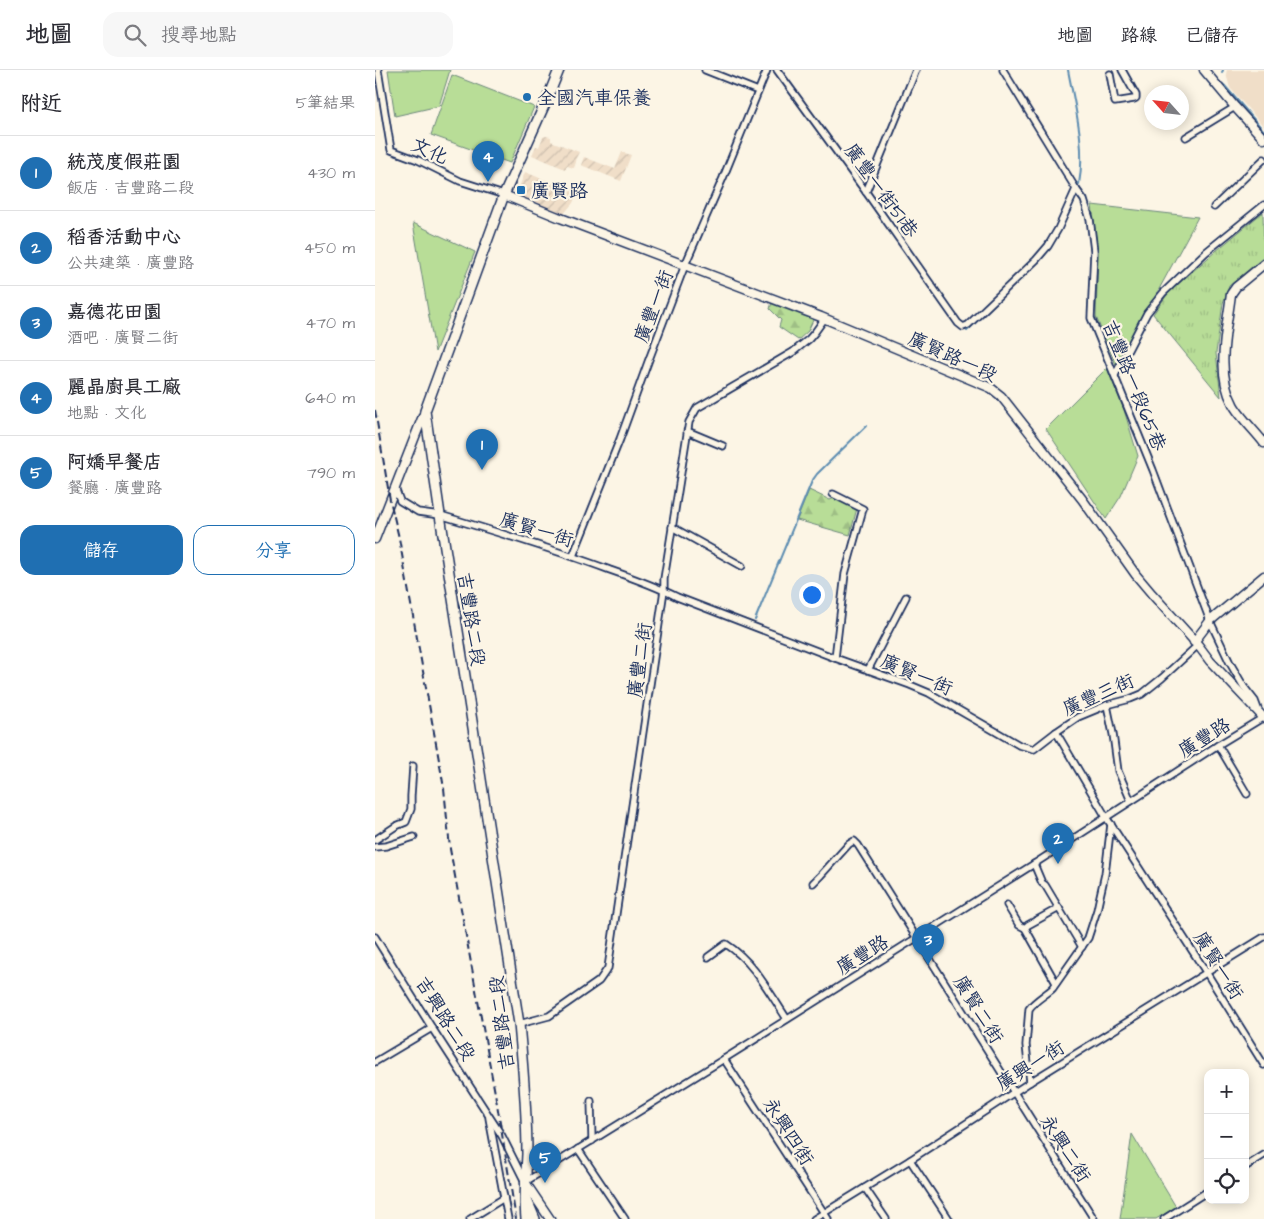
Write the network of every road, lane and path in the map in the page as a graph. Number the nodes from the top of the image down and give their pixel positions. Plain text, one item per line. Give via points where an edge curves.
1 (378, 70) edge
2 (559, 70) edge
3 (705, 70) edge
4 (767, 70) edge
5 (777, 70) edge
6 (916, 70) edge
7 (1003, 70) edge
8 (1122, 70) edge
9 (1204, 70) edge
10 (1109, 74) dead end
11 (758, 91) junction
12 (1235, 107) junction
13 (1186, 136) dead end
14 (1264, 139) edge
15 (1264, 158) edge
16 (1076, 189) junction
17 (865, 192) junction
18 (504, 195) junction
19 (1264, 205) edge
20 (1214, 207) dead end
21 (1264, 264) edge
22 (685, 265) junction
23 (825, 318) junction
24 (1115, 375) junction
25 (425, 411) junction
26 (687, 431) junction
27 (1264, 443) edge
28 (723, 446) dead end
29 (395, 488) junction
30 (833, 494) dead end
31 (440, 515) junction
32 (672, 528) junction
33 (375, 540) edge
34 (573, 556) junction
35 (742, 566) dead end
36 (1264, 576) edge
37 (664, 590) junction
38 (906, 597) dead end
39 (1210, 621) junction
40 (1196, 643) junction
41 (835, 658) junction
42 (868, 670) junction
43 (1107, 705) junction
44 (1262, 716) edge
45 (1056, 732) junction
46 (1218, 745) junction
47 (413, 766) dead end
48 (1247, 794) dead end
49 (1131, 801) junction
50 (1106, 817) junction
51 (1111, 824) junction
52 (414, 838) dead end
53 (375, 840) edge
54 (375, 847) edge
55 (1034, 864) junction
56 (813, 883) dead end
57 (1007, 905) dead end
58 (1059, 908) junction
59 (1025, 928) junction
60 (375, 937) edge
61 (1264, 937) edge
62 (916, 938) junction
63 (1082, 947) junction
64 (707, 957) dead end
65 (1206, 972) junction
66 (1056, 983) junction
67 (787, 1019) junction
68 (519, 1024) junction
69 (432, 1028) junction
70 (724, 1059) junction
71 (375, 1062) edge
72 (1264, 1065) edge
73 (1030, 1082) junction
74 (1013, 1093) junction
75 (591, 1101) dead end
76 (488, 1113) junction
77 (592, 1141) junction
78 (578, 1149) junction
79 (1264, 1155) edge
80 (910, 1160) junction
81 (1249, 1164) edge
82 (525, 1182) junction
83 (865, 1188) junction
84 (1204, 1194) edge
85 (525, 1195) junction
86 (504, 1198) junction
87 (824, 1213) junction
88 (470, 1219) edge
89 (508, 1219) edge
90 (526, 1219) edge
91 (535, 1219) edge
92 (550, 1219) edge
93 (625, 1219) edge
94 (814, 1219) edge
95 (828, 1219) edge
96 (886, 1219) edge
97 (949, 1219) edge
98 (1094, 1219) edge
99 (1164, 1219) edge

1 - 18 street, 文化 via 391,150 460,181
2 - 18 main road, 吉豐路二段
3 - 11 street
4 - 11 street, 廣豐一街
5 - 17 street, 廣豐一街51巷
6 - 17 street
7 - 16 street, 吉豐路一段65巷
8 - 10 street via 1137,98 1115,102
9 - 12 street
11 - 22 street, 廣豐一街
12 - 13 street
12 - 14 street
15 - 20 street
16 - 17 street, 廣豐一街51巷 via 1048,246 963,327
16 - 24 street, 吉豐路一段65巷 via 1084,200 1090,219 1094,251 1091,318
18 - 22 street, 廣賢路一段
18 - 25 main road, 吉豐路二段
19 - 24 street via 1163,293 1147,313
21 - 27 street via 1231,294 1223,356 1227,393
22 - 23 street, 廣賢路一段
22 - 34 street, 廣豐一街
23 - 26 street, 廣豐二街 via 809,339 793,352 697,408
23 - 40 street, 廣賢路一段 via 991,388 1001,396 1147,588
24 - 39 street, 吉豐路一段65巷
25 - 29 street
25 - 31 main road, 吉豐路二段
26 - 28 street
26 - 32 street, 廣豐二街
29 - 31 street, 廣賢一街 via 400,502 418,512
29 - 33 street
30 - 41 street via 863,508 845,574
31 - 34 street, 廣賢一街
31 - 68 main road, 吉豐路二段
32 - 35 street
32 - 37 street, 廣豐二街
34 - 37 street, 廣賢一街
36 - 39 street, 廣豐三街
37 - 41 street, 廣賢一街
37 - 68 street, 廣豐二街 via 608,968 599,981 549,1016
38 - 42 street
39 - 40 street, 廣豐三街
39 - 44 street, 吉豐路一段65巷 via 1230,663
40 - 43 street, 廣豐三街 via 1142,694
40 - 44 street, 廣賢路一段
41 - 42 street, 廣賢一街
42 - 45 street, 廣賢一街 via 929,693 1031,749
43 - 45 street, 廣豐三街 via 1078,717
43 - 49 street via 1118,771
44 - 46 street, 廣豐路
45 - 50 street, 廣賢一街
46 - 48 street
46 - 49 street, 廣豐路
47 - 53 street via 411,809 406,822
49 - 50 street, 廣豐路
50 - 51 street, 廣賢一街
50 - 55 street, 廣豐路
51 - 63 street via 1097,910
51 - 65 street, 廣賢一街
52 - 54 street
55 - 58 street
55 - 62 street, 廣豐路
56 - 62 street, 廣賢二街 via 854,841
57 - 59 street via 1019,925
58 - 59 street
58 - 63 street
59 - 66 street
60 - 69 street, 吉興路二段
61 - 65 street, 廣興一街
62 - 67 street, 廣豐路
62 - 74 street, 廣賢二街
63 - 66 street
64 - 67 street via 726,944 736,951 750,964
65 - 72 street, 廣賢一街
65 - 73 street, 廣興一街
66 - 73 street via 1029,1009 1026,1045
67 - 70 street, 廣豐路
68 - 82 main road, 吉豐路二段 via 527,1154
69 - 71 street
69 - 76 street, 吉興路二段
70 - 77 street, 廣豐路
70 - 87 street, 永興四街
73 - 74 street, 廣興一街
74 - 80 street, 廣興一街
74 - 98 street, 永興二街
75 - 77 street
76 - 82 street, 吉興路二段
76 - 86 street
77 - 78 street, 廣豐路
78 - 82 street, 廣豐路
78 - 93 street
79 - 81 street
80 - 83 street, 廣興一街
80 - 97 street
82 - 85 main road, 吉豐路二段
82 - 92 street, 吉興路二段
83 - 87 street, 廣興一街
83 - 96 street
84 - 99 street
85 - 90 main road, 吉豐路二段
85 - 91 main road, 吉豐路二段
86 - 88 street
86 - 89 street
87 - 94 street, 廣興一街
87 - 95 street, 永興四街

